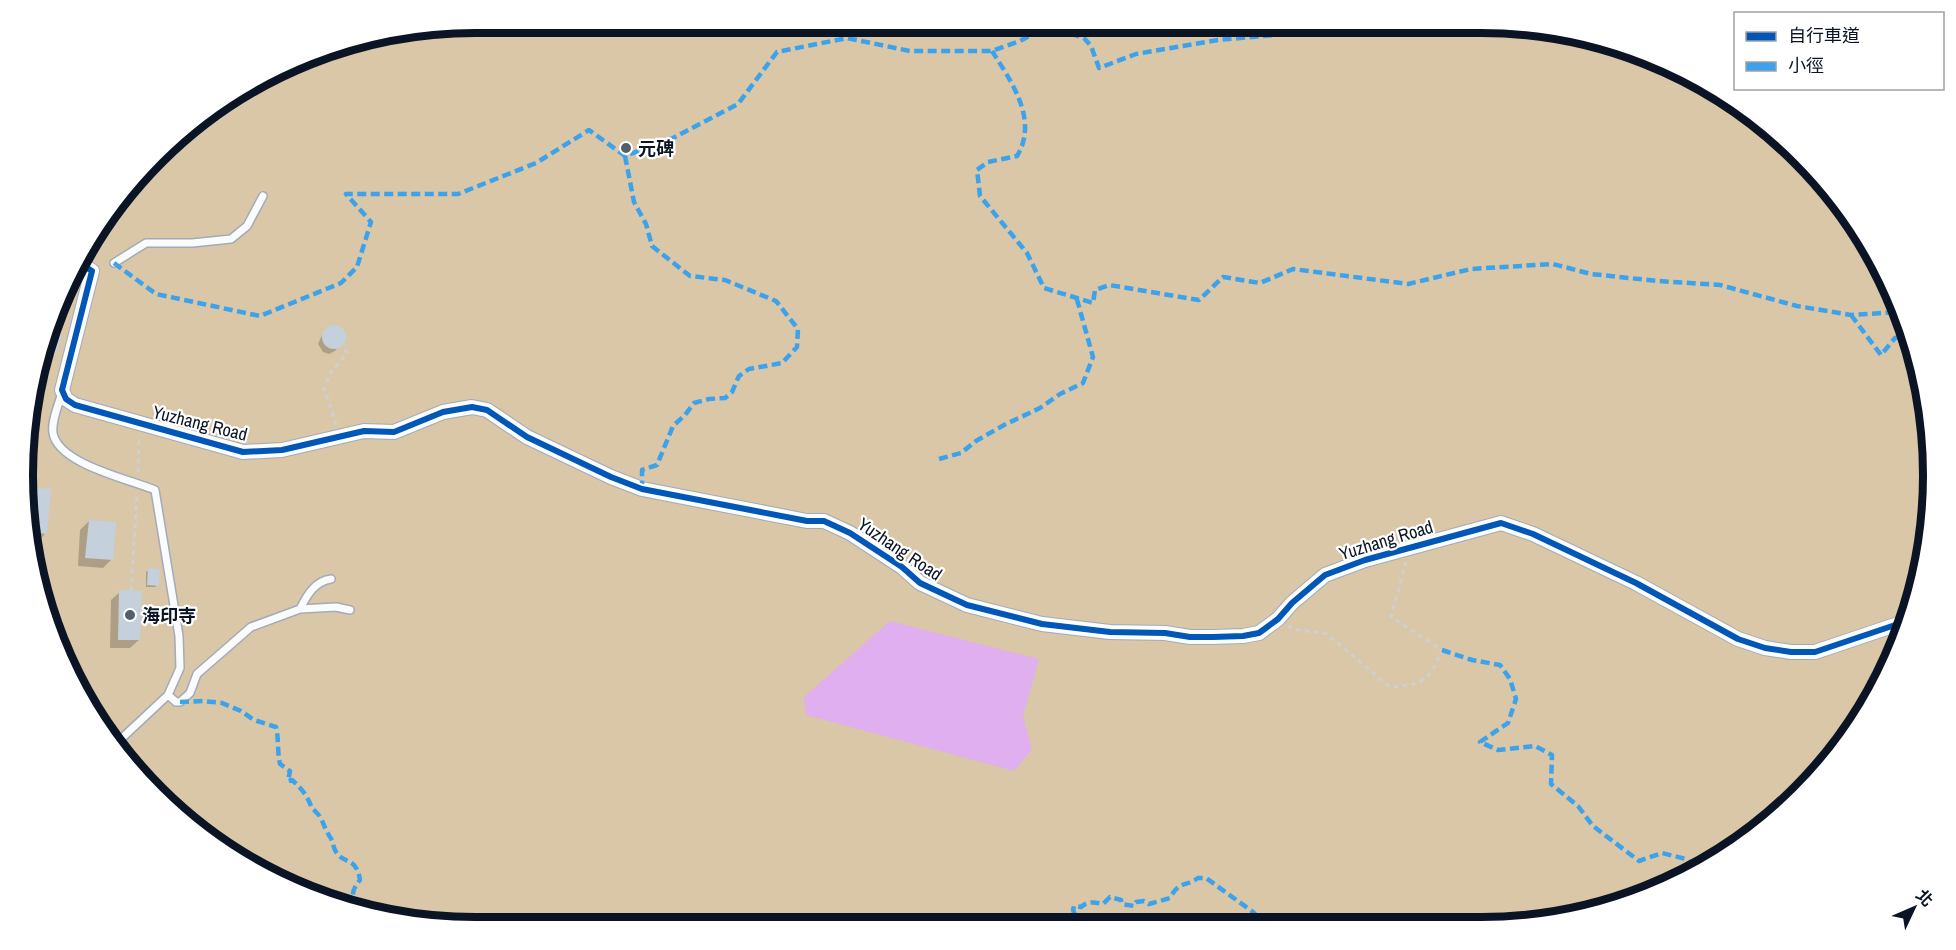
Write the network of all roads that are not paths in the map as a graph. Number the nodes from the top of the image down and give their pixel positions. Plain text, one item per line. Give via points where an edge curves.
1 (263, 196) dead end
2 (114, 262) dead end
3 (86, 267) edge
4 (62, 390) junction
5 (331, 579) dead end
6 (300, 609) junction
7 (350, 610) dead end
8 (1897, 625) edge
9 (168, 695) junction
10 (120, 739) edge

1 - 2 lane via 247,226 231,239 146,243
3 - 4 street via 92,271
4 - 8 street, Yuzhang Road via 75,405 243,452 282,450 364,431 394,432 458,408 487,410 527,436 642,489 836,525 940,594 1042,624 1190,637 1259,633 1325,575 1501,523 1533,534 1636,583 1738,639 1765,648 1815,652
4 - 9 lane via 52,431 56,443 86,466 155,490 179,636 180,668
5 - 6 lane via 308,593
6 - 7 lane
6 - 9 lane via 251,627 197,674 190,693 180,702
9 - 10 lane

